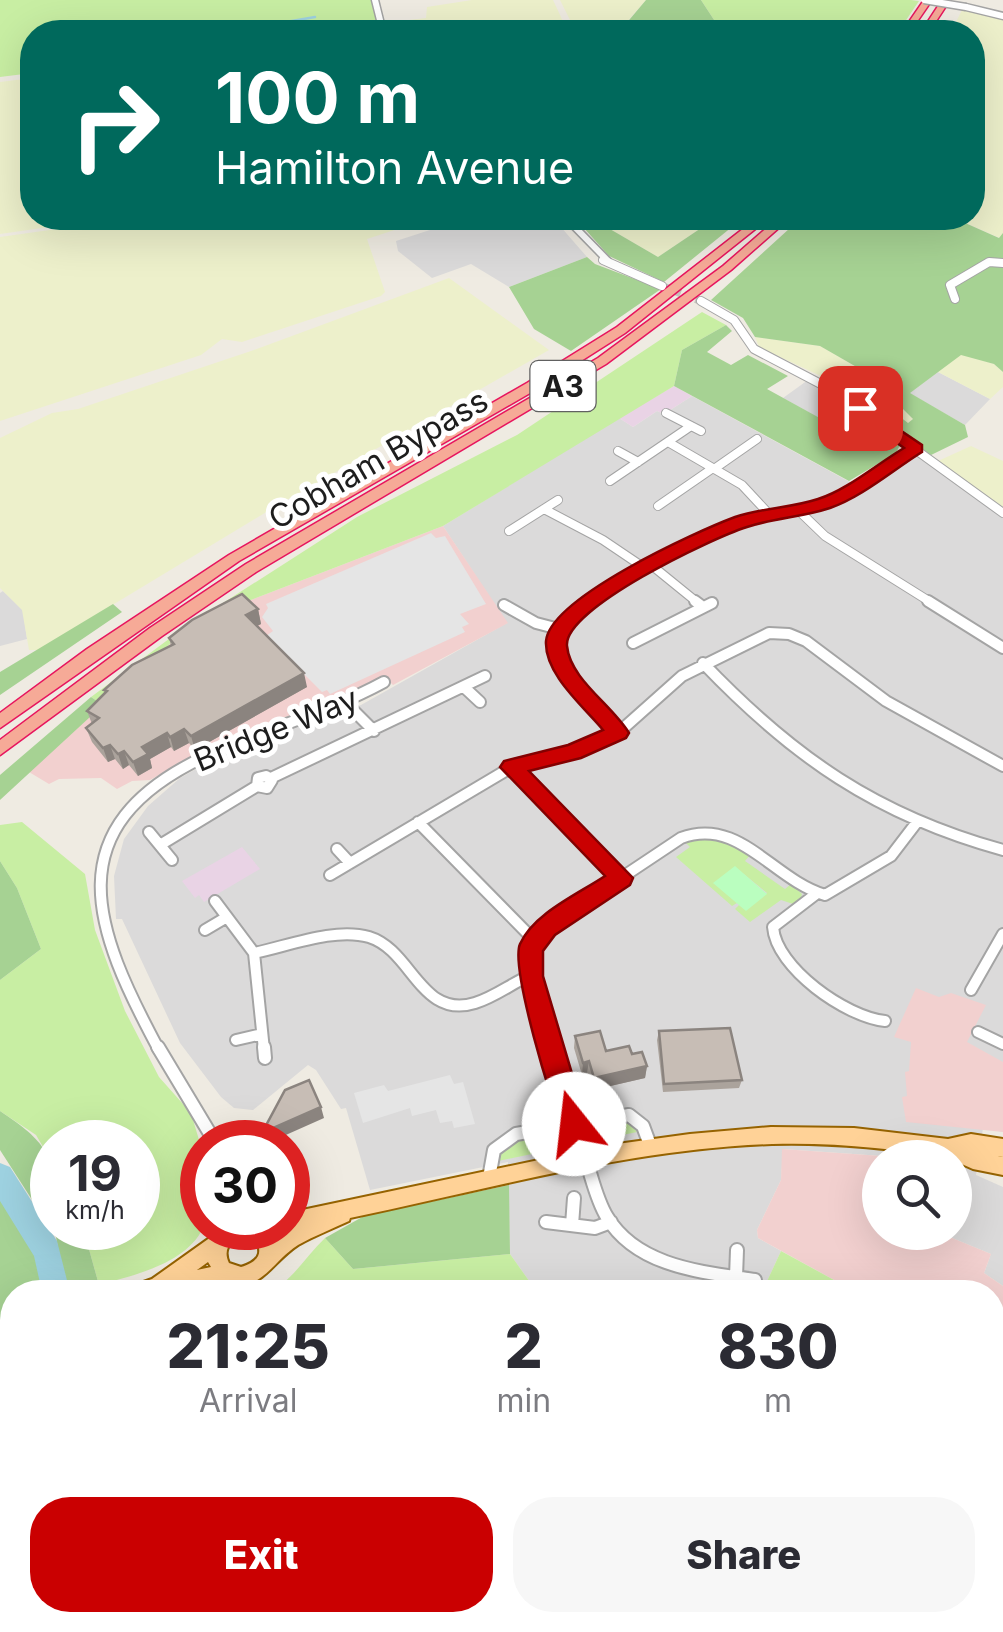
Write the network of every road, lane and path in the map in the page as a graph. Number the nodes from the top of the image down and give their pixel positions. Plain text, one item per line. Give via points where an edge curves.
1 (926, 0) edge
2 (1003, 16) edge
3 (579, 230) edge
4 (748, 230) edge
5 (770, 230) edge
6 (1003, 263) edge
7 (662, 286) tunnel mouth
8 (955, 299) dead end
9 (701, 302) tunnel mouth
10 (666, 413) dead end
11 (757, 439) dead end
12 (668, 442) junction
13 (729, 446) dead end
14 (916, 448) junction
15 (618, 451) dead end
16 (740, 451) junction
17 (638, 462) junction
18 (714, 468) junction
19 (610, 481) dead end
20 (558, 500) dead end
21 (658, 506) dead end
22 (544, 509) junction
23 (799, 511) junction
24 (1003, 513) edge
25 (770, 514) junction
26 (509, 531) dead end
27 (646, 566) junction
28 (164, 604) junction
29 (504, 605) dead end
30 (559, 630) junction
31 (633, 643) dead end
32 (1003, 648) edge
33 (703, 664) junction
34 (485, 676) dead end
35 (384, 682) dead end
36 (465, 688) junction
37 (62, 702) junction
38 (346, 702) junction
39 (480, 702) dead end
40 (0, 708) edge
41 (0, 722) edge
42 (374, 731) junction
43 (618, 733) junction
44 (0, 749) edge
45 (0, 759) edge
46 (1003, 766) edge
47 (512, 767) junction
48 (418, 822) junction
49 (917, 822) junction
50 (149, 832) dead end
51 (160, 845) junction
52 (337, 848) dead end
53 (1003, 850) edge
54 (172, 860) dead end
55 (350, 863) junction
56 (330, 875) dead end
57 (622, 878) junction
58 (816, 894) junction
59 (215, 901) dead end
60 (227, 917) junction
61 (205, 930) dead end
62 (1003, 934) edge
63 (534, 940) junction
64 (254, 953) junction
65 (530, 976) junction
66 (971, 990) dead end
67 (885, 1021) dead end
68 (978, 1032) dead end
69 (262, 1034) junction
70 (236, 1040) dead end
71 (1003, 1044) edge
72 (265, 1058) dead end
73 (205, 1120) edge
74 (574, 1124) junction
75 (863, 1140) edge
76 (972, 1142) edge
77 (650, 1145) junction
78 (1003, 1148) edge
79 (585, 1157) junction
80 (972, 1159) edge
81 (1003, 1166) edge
82 (489, 1178) junction
83 (574, 1198) dead end
84 (345, 1213) junction
85 (310, 1219) edge
86 (546, 1222) dead end
87 (611, 1222) junction
88 (572, 1224) junction
89 (202, 1250) edge
90 (218, 1250) edge
91 (269, 1250) edge
92 (737, 1250) dead end
93 (269, 1256) junction
94 (227, 1274) junction
95 (736, 1278) junction
96 (162, 1280) edge
97 (196, 1280) edge
98 (756, 1280) dead end

1 - 2 street, bridge
3 - 7 street via 602,259
4 - 28 highway, Cobham Bypass / A3 via 620,330
5 - 37 highway, Cobham Bypass / A3 via 602,361 251,568
6 - 8 street via 989,262 950,285
9 - 14 street via 730,316 754,349 836,392
10 - 12 street via 696,429
11 - 16 street
12 - 17 street
12 - 18 street
13 - 16 street
14 - 23 street via 834,500
14 - 24 street
15 - 17 street
16 - 18 street
17 - 19 street
18 - 21 street
18 - 25 street
20 - 22 street
22 - 26 street
22 - 27 street
23 - 25 street
23 - 32 street via 825,536
25 - 27 street
27 - 30 street via 573,612
27 - 31 street via 708,605
28 - 40 highway
28 - 41 highway, Cobham Bypass / A3
29 - 30 street
30 - 43 street via 562,666
33 - 43 street
33 - 46 street via 764,634 795,636 886,701
33 - 49 street via 804,760 852,793
34 - 36 street
35 - 38 street, Bridge Way
36 - 39 street
36 - 42 street
37 - 44 highway, Cobham Bypass / A3
37 - 45 highway
38 - 42 street
38 - 73 street, Bridge Way via 242,738 178,770 129,812 104,857 99,893 109,938 155,1043
42 - 51 street via 271,778 260,776 256,786
43 - 47 street
47 - 48 street
47 - 57 street
48 - 55 street
48 - 63 street
49 - 53 street
49 - 58 street via 884,861 835,892
50 - 51 street
51 - 54 street
52 - 55 street
55 - 56 street
57 - 58 street via 688,834 710,830
57 - 63 street
58 - 67 street via 772,928 774,942 843,1009
59 - 60 street
60 - 61 street
60 - 64 street
62 - 66 street
63 - 65 street
64 - 65 street via 364,935 386,944 436,1000 457,1006
64 - 69 street
65 - 74 street
68 - 71 street
69 - 70 street
69 - 72 street
74 - 77 street via 629,1115 643,1126
74 - 82 street via 503,1139 489,1160
75 - 77 main road via 790,1134
76 - 78 main road
77 - 79 main road
79 - 82 main road
79 - 87 street
80 - 81 main road
82 - 84 main road
83 - 88 street
84 - 85 main road
84 - 93 main road
86 - 88 street
87 - 88 street via 595,1228
87 - 95 street via 654,1258
89 - 96 main road
90 - 94 main road
91 - 93 main road
92 - 95 street
93 - 94 main road via 255,1273
94 - 97 main road
95 - 98 street

